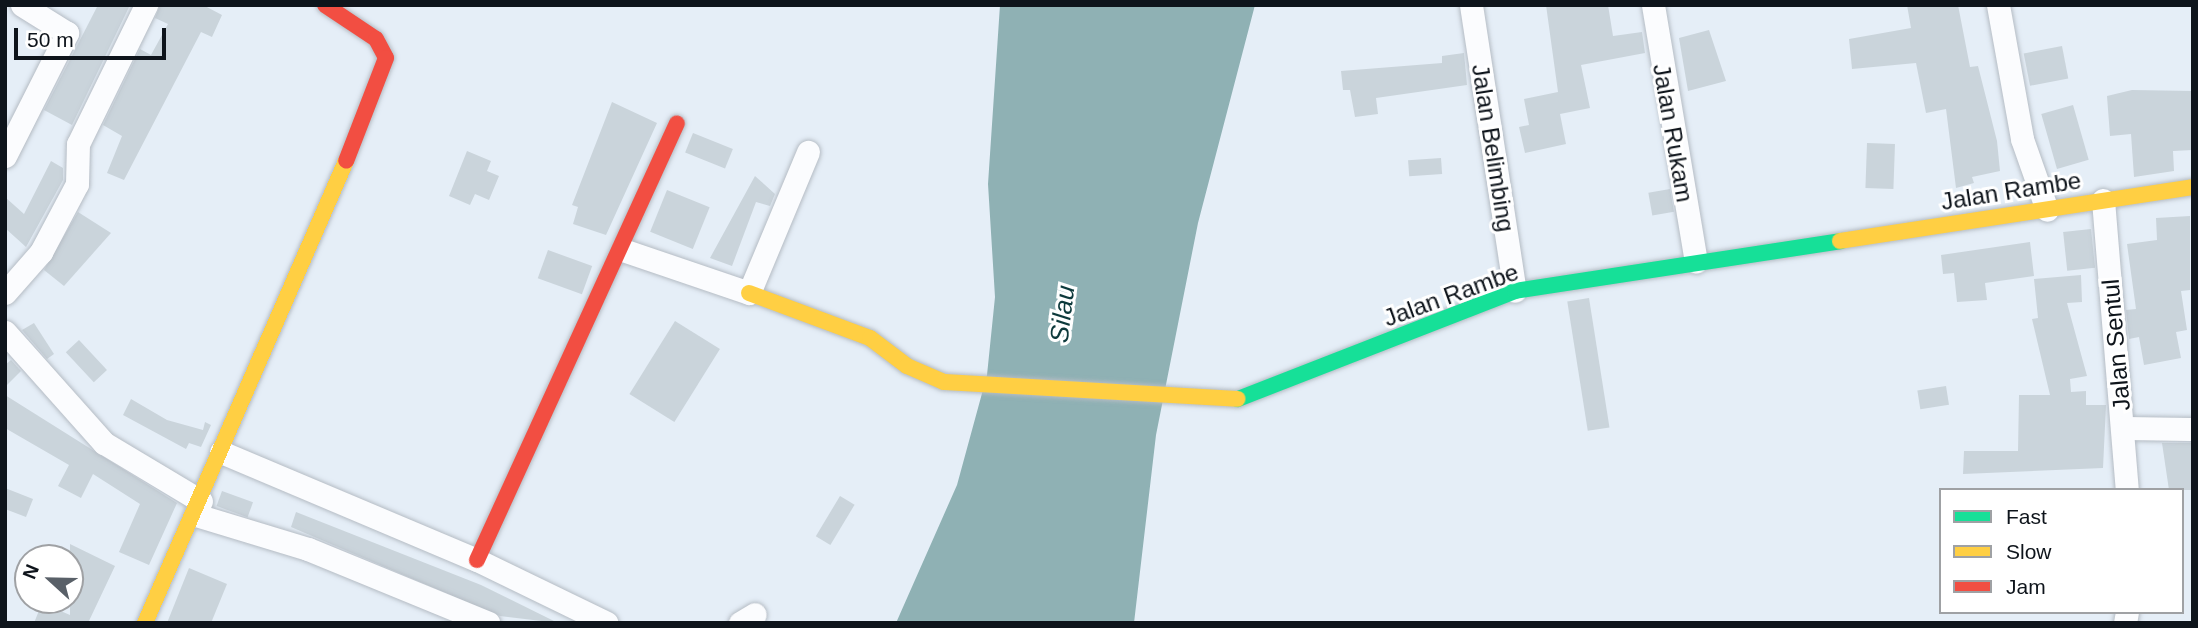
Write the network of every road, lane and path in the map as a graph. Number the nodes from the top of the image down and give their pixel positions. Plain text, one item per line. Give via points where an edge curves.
1 (22, 5) edge
2 (146, 5) edge
3 (325, 5) edge
4 (1471, 5) edge
5 (1653, 5) edge
6 (1998, 5) edge
7 (677, 124) dead end
8 (808, 152) dead end
9 (5, 156) edge
10 (2193, 187) edge
11 (2103, 200) junction
12 (2047, 210) junction
13 (623, 250) junction
14 (1696, 261) junction
15 (1515, 290) junction
16 (5, 293) edge
17 (749, 293) junction
18 (5, 332) edge
19 (2123, 428) junction
20 (2193, 429) edge
21 (221, 452) junction
22 (2127, 488) edge
23 (198, 508) junction
24 (477, 560) junction
25 (145, 623) edge
26 (488, 623) edge
27 (607, 623) edge

1 - 9 street via 67,33
2 - 16 street via 78,144 77,184 41,252
3 - 21 street via 376,38 386,58
4 - 15 street, Jalan Belimbing
5 - 14 street, Jalan Rukam
6 - 12 street via 2022,139
7 - 13 street
8 - 17 street
10 - 11 street, Jalan Rambe
11 - 12 street, Jalan Rambe
11 - 19 street, Jalan Sentul
12 - 14 street, Jalan Rambe
13 - 17 street
13 - 24 street
14 - 15 street, Jalan Rambe
15 - 17 street, Jalan Rambe via 1264,393 1192,398 944,382 907,366 870,338
18 - 23 street via 104,443
19 - 20 street
19 - 22 street, Jalan Sentul
21 - 23 street
21 - 24 street
23 - 25 street
23 - 26 street
24 - 27 street

